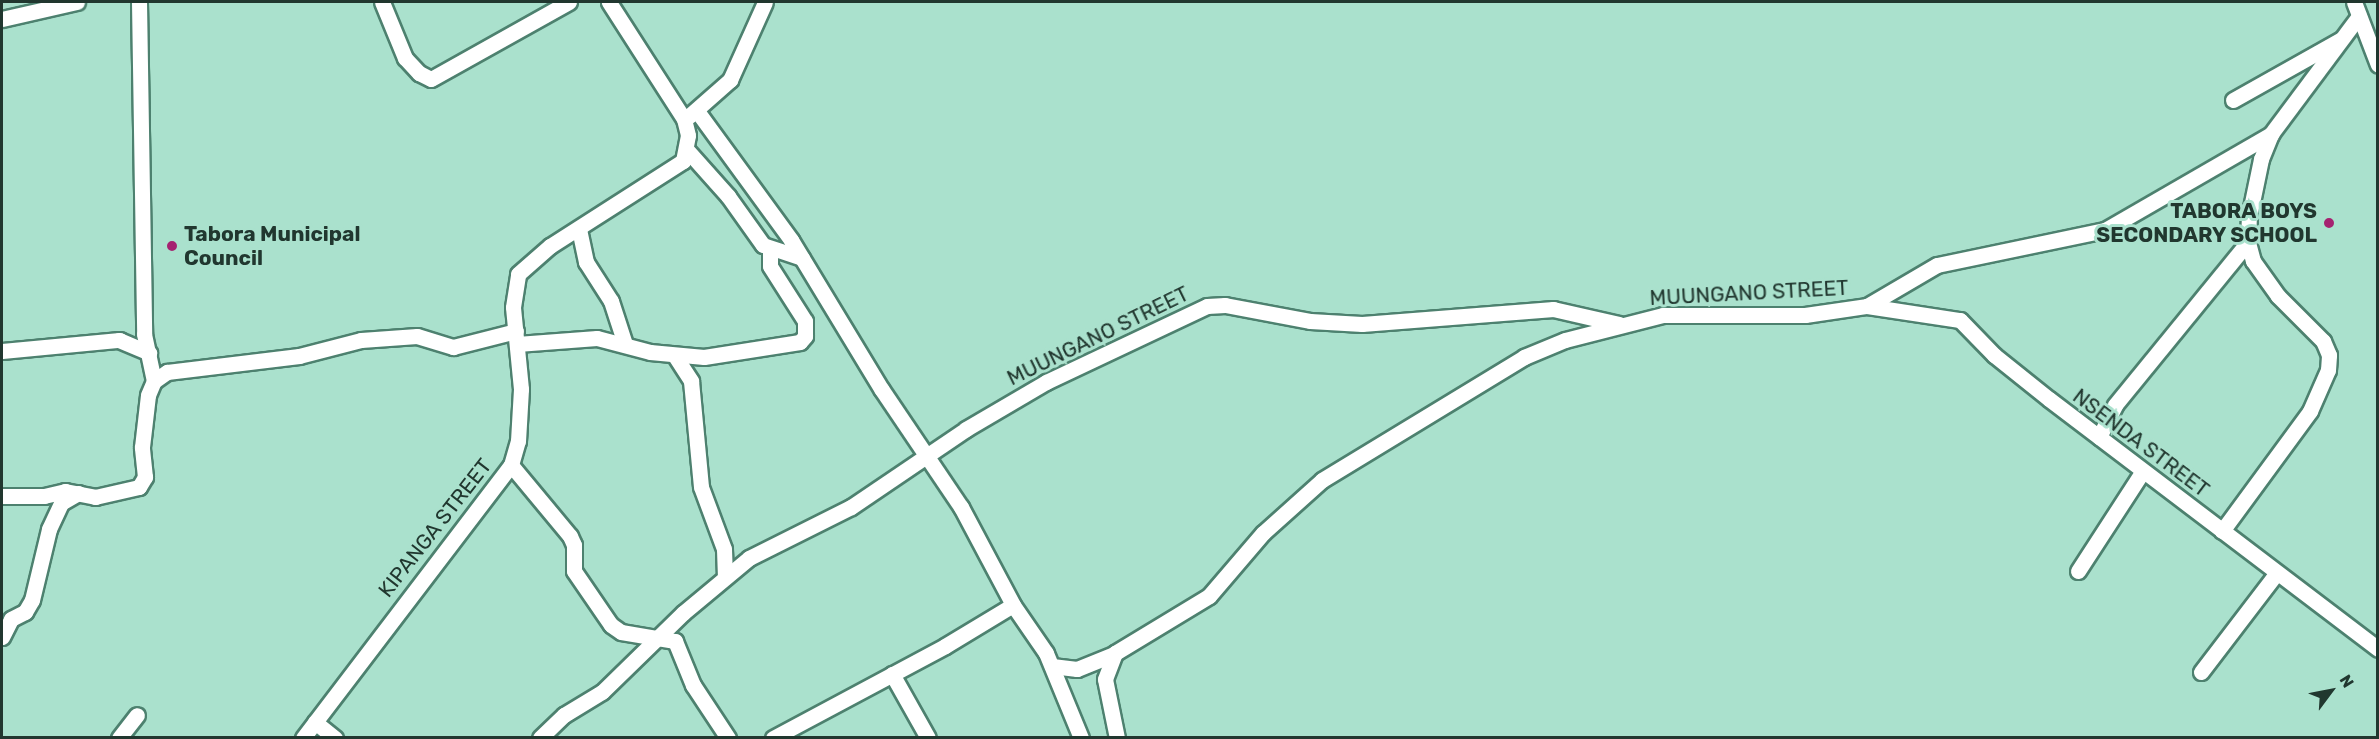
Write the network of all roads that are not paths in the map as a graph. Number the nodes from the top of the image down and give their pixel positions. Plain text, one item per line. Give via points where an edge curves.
1 (77, 2) edge
2 (139, 2) edge
3 (382, 2) edge
4 (569, 2) edge
5 (609, 2) edge
6 (765, 2) edge
7 (2354, 2) edge
8 (2359, 16) junction
9 (2, 19) edge
10 (2342, 38) junction
11 (2378, 65) edge
12 (2233, 100) dead end
13 (697, 111) junction
14 (684, 119) junction
15 (2271, 134) junction
16 (687, 150) junction
17 (579, 229) junction
18 (2248, 242) junction
19 (770, 249) junction
20 (801, 258) junction
21 (1867, 306) junction
22 (1621, 324) junction
23 (517, 338) junction
24 (625, 344) junction
25 (2, 351) edge
26 (149, 353) junction
27 (675, 356) junction
28 (704, 357) junction
29 (154, 381) junction
30 (691, 381) junction
31 (2099, 437) junction
32 (928, 454) junction
33 (511, 465) junction
34 (2142, 471) junction
35 (78, 493) junction
36 (2, 496) edge
37 (2222, 531) junction
38 (2078, 571) dead end
39 (2276, 574) junction
40 (725, 576) junction
41 (1013, 605) junction
42 (659, 636) junction
43 (2, 637) edge
44 (2378, 649) edge
45 (1115, 653) junction
46 (1052, 666) junction
47 (2201, 672) dead end
48 (892, 674) junction
49 (137, 715) dead end
50 (315, 722) junction
51 (118, 738) edge
52 (303, 738) edge
53 (335, 738) edge
54 (540, 738) edge
55 (728, 738) edge
56 (773, 738) edge
57 (928, 738) edge
58 (1081, 738) edge
59 (1117, 738) edge

1 - 9 street
2 - 26 street via 144,334
3 - 4 street via 405,58 419,73 432,79
5 - 14 street
6 - 13 street via 730,80
7 - 8 street
8 - 10 street, MUUNGANO STREET
8 - 11 street
10 - 12 street via 2299,59
10 - 15 street, MUUNGANO STREET
13 - 14 street
13 - 20 street
14 - 16 street
15 - 18 street, MUUNGANO STREET via 2256,181
15 - 21 street, MUUNGANO STREET via 2105,230 1937,266
16 - 17 street, KIPANGA STREET via 683,162 672,172
16 - 19 street via 728,196 757,239
17 - 23 street, KIPANGA STREET via 530,261 518,274 513,292
17 - 24 street via 586,262 611,301
18 - 31 street via 2115,405
18 - 37 street, MUUNGANO STREET via 2262,276 2323,341 2329,355 2328,370 2310,411
19 - 20 street
19 - 28 street via 770,266 805,321 805,336 800,342 783,346
20 - 32 street via 882,390
21 - 22 street, MUUNGANO STREET via 1805,315 1675,314
21 - 31 street, NSENDA STREET via 1960,320 1994,355
22 - 32 street, MUUNGANO STREET via 1553,309 1362,324 1310,321 1226,304 1208,306 1046,382
22 - 45 street, MUUNGANO STREET via 1524,357 1322,480 1263,533 1209,596
23 - 24 street via 597,338
23 - 29 street via 453,347 417,336 361,340 299,356 177,369
23 - 33 street, KIPANGA STREET via 521,389 518,441
24 - 27 street
25 - 26 street via 119,340
26 - 29 street
27 - 28 street
27 - 30 street
28 - 30 street
29 - 35 street via 147,395 142,447 144,483 124,493 94,497
30 - 40 street via 701,487 724,549
31 - 34 street, NSENDA STREET
32 - 40 street, MUUNGANO STREET via 880,489 749,558
32 - 41 street
33 - 42 street via 570,537 574,545 574,571 611,625 621,632
33 - 50 street, KIPANGA STREET
34 - 37 street, NSENDA STREET
34 - 38 street
35 - 36 street
35 - 43 street via 61,503 49,529 32,600 25,612 11,619
37 - 39 street, NSENDA STREET
39 - 44 street, NSENDA STREET
39 - 47 street
40 - 42 street, MUUNGANO STREET
41 - 46 street
41 - 48 street
42 - 54 street, MUUNGANO STREET via 602,692 564,716
42 - 55 street via 676,643 693,685
45 - 46 street, MUUNGANO STREET via 1077,669
45 - 59 street via 1105,679
46 - 58 street
48 - 56 street
48 - 57 street
49 - 51 street
50 - 52 street, KIPANGA STREET
50 - 53 street

